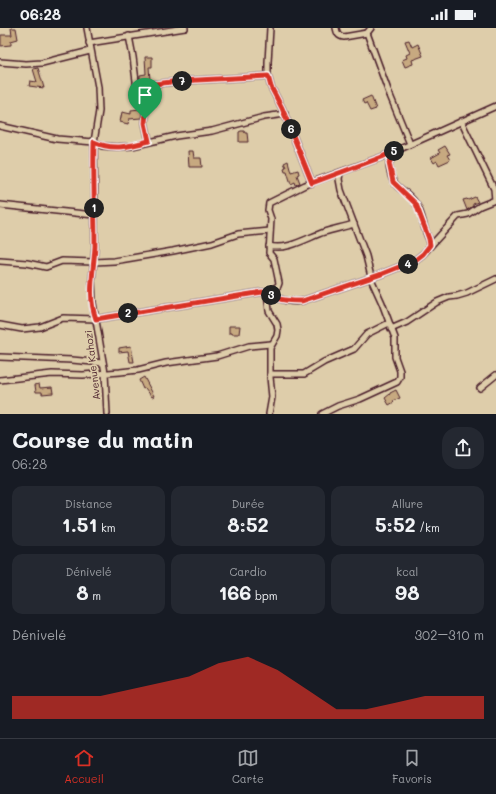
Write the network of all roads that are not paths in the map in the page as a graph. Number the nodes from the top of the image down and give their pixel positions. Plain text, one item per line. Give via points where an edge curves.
1 (87, 28) edge
2 (185, 28) edge
3 (270, 28) edge
4 (336, 28) edge
5 (369, 30) edge
6 (128, 36) junction
7 (89, 43) junction
8 (90, 51) junction
9 (0, 62) edge
10 (268, 76) junction
11 (137, 86) junction
12 (496, 106) edge
13 (285, 114) junction
14 (461, 121) junction
15 (0, 126) edge
16 (149, 141) junction
17 (94, 142) junction
18 (410, 144) junction
19 (398, 149) junction
20 (340, 173) junction
21 (312, 183) junction
22 (0, 205) edge
23 (94, 215) junction
24 (354, 224) junction
25 (270, 231) junction
26 (430, 245) junction
27 (269, 246) junction
28 (0, 261) edge
29 (94, 262) junction
30 (372, 278) junction
31 (496, 279) edge
32 (267, 292) junction
33 (96, 319) junction
34 (0, 325) edge
35 (390, 326) junction
36 (271, 344) junction
37 (0, 357) edge
38 (103, 362) junction
39 (104, 373) junction
40 (270, 374) junction
41 (496, 375) edge
42 (0, 380) edge
43 (480, 388) dead end
44 (106, 414) edge
45 (269, 414) edge
46 (322, 414) edge

1 - 7 street, Avenue Kahozi
2 - 6 street
3 - 10 street
4 - 5 street via 337,33 344,37
5 - 18 street via 389,93
6 - 7 street
6 - 11 street
7 - 8 street, Avenue Kahozi
8 - 9 street via 42,63
8 - 17 street, Avenue Kahozi via 100,111
10 - 11 street via 186,80
10 - 13 street
11 - 16 street via 140,103 146,111 145,123
12 - 14 street
13 - 16 street via 212,131
13 - 21 street
14 - 18 street
14 - 26 street via 494,189 495,200 468,214 458,216
15 - 17 street via 57,139
16 - 17 street via 117,148
17 - 23 street, Avenue Kahozi
18 - 19 street
19 - 20 street
19 - 26 street via 389,163 392,179 416,204
20 - 21 street
20 - 24 street via 341,190
21 - 25 street via 269,203
22 - 23 street
23 - 29 street, Avenue Kahozi
24 - 27 street via 294,244 278,248
24 - 30 street
25 - 27 street
25 - 29 street via 238,234 212,243 173,251
26 - 30 street via 414,261
27 - 32 street via 279,283
28 - 29 street via 46,267 62,261
29 - 33 street, Avenue Kahozi via 92,303
30 - 32 street via 302,301 276,298
30 - 35 street
31 - 35 street via 467,293 437,302 406,322
32 - 33 street
32 - 36 street via 269,311 278,330
33 - 34 street via 63,318 40,327 22,329
33 - 38 street, Avenue Kahozi
35 - 40 street via 367,334 354,349 304,374
35 - 46 street via 395,338 395,357 400,371 397,382
36 - 39 street via 249,346 217,356 166,363 138,370
36 - 40 street
37 - 38 street
38 - 39 street, Avenue Kahozi
39 - 42 street via 52,374
39 - 44 street, Avenue Kahozi
40 - 45 street via 272,396
41 - 43 street

